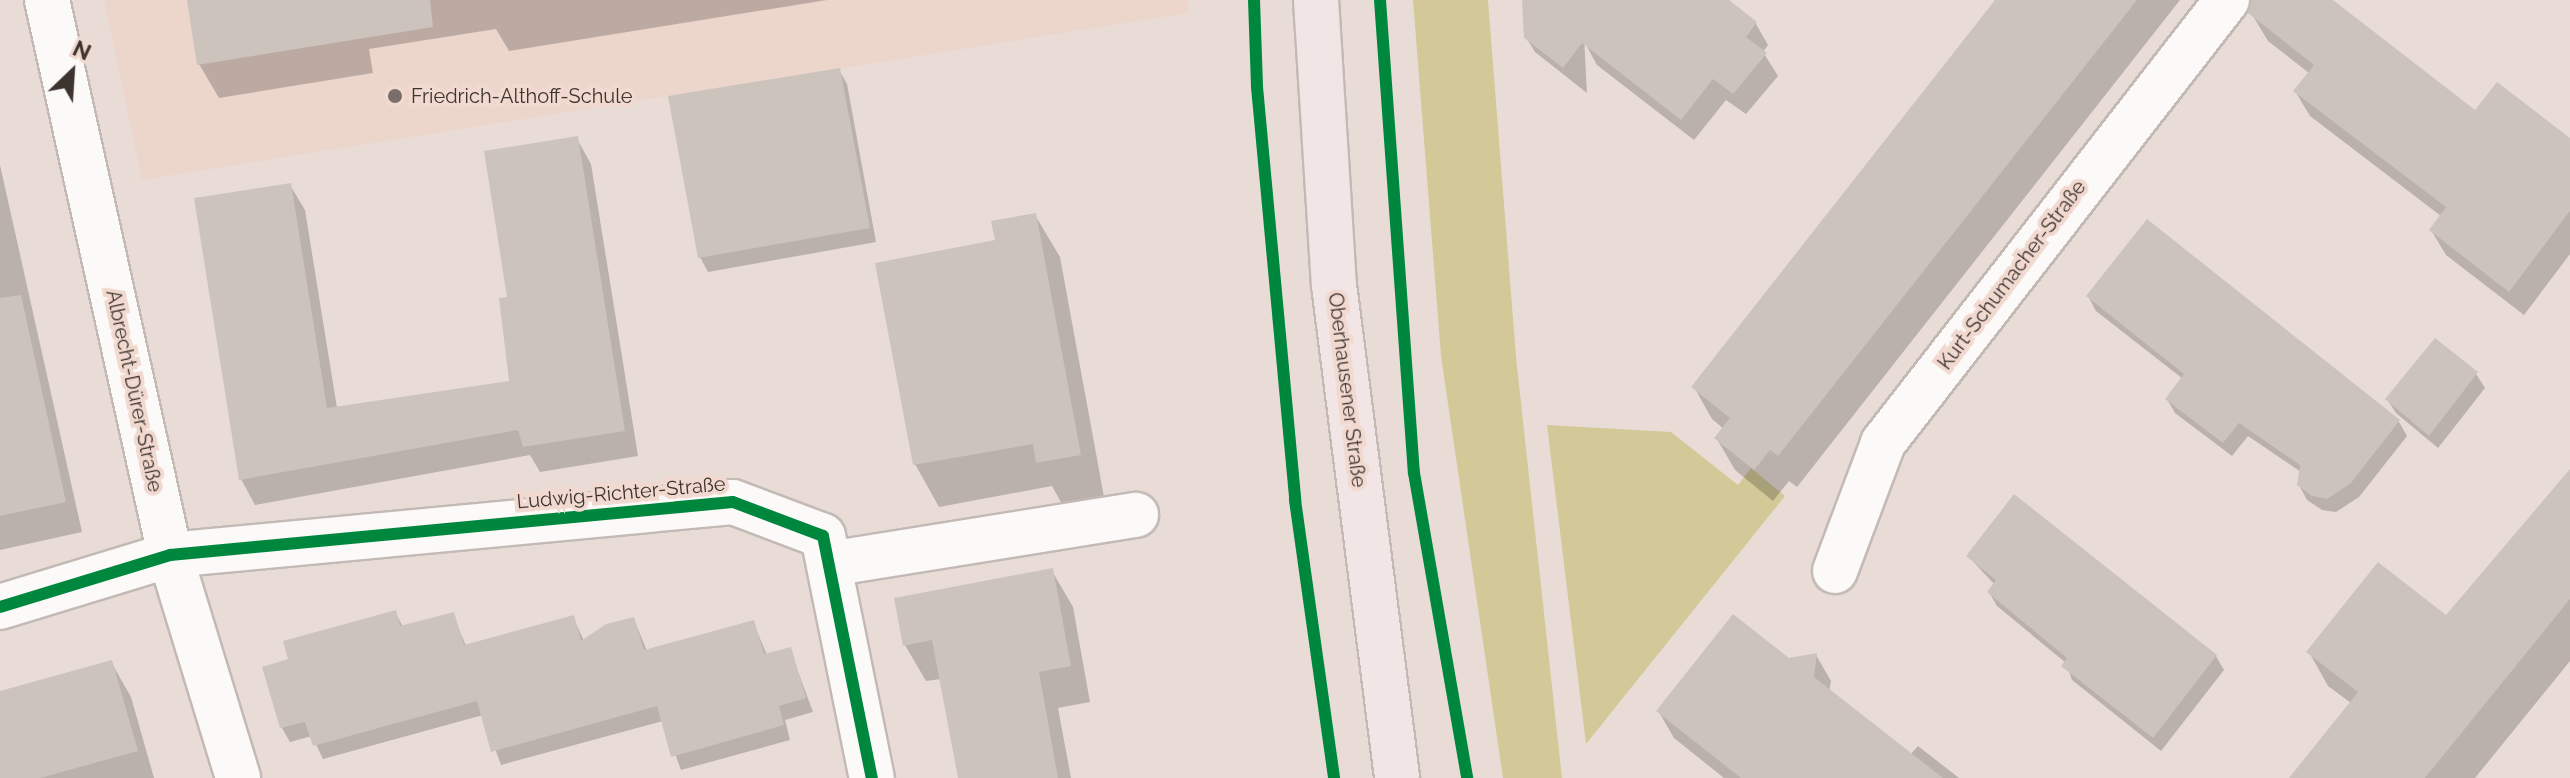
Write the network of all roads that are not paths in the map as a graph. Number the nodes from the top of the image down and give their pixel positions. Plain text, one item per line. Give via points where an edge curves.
1 (47, 0) edge
2 (1316, 0) edge
3 (2227, 0) edge
4 (1136, 515) dead end
5 (170, 555) junction
6 (829, 564) junction
7 (1835, 571) dead end
8 (0, 607) edge
9 (238, 778) edge
10 (872, 778) edge
11 (1397, 778) edge

1 - 5 street, Albrecht-Dürer-Straße
2 - 11 main road, Oberhausener Straße via 1334,285
3 - 7 street, Kurt-Schumacher-Straße via 1883,443
4 - 6 street
5 - 6 street, Ludwig-Richter-Straße via 733,502 823,536
5 - 8 street
5 - 9 street, Albrecht-Dürer-Straße
6 - 10 street, Ludwig-Richter-Straße

